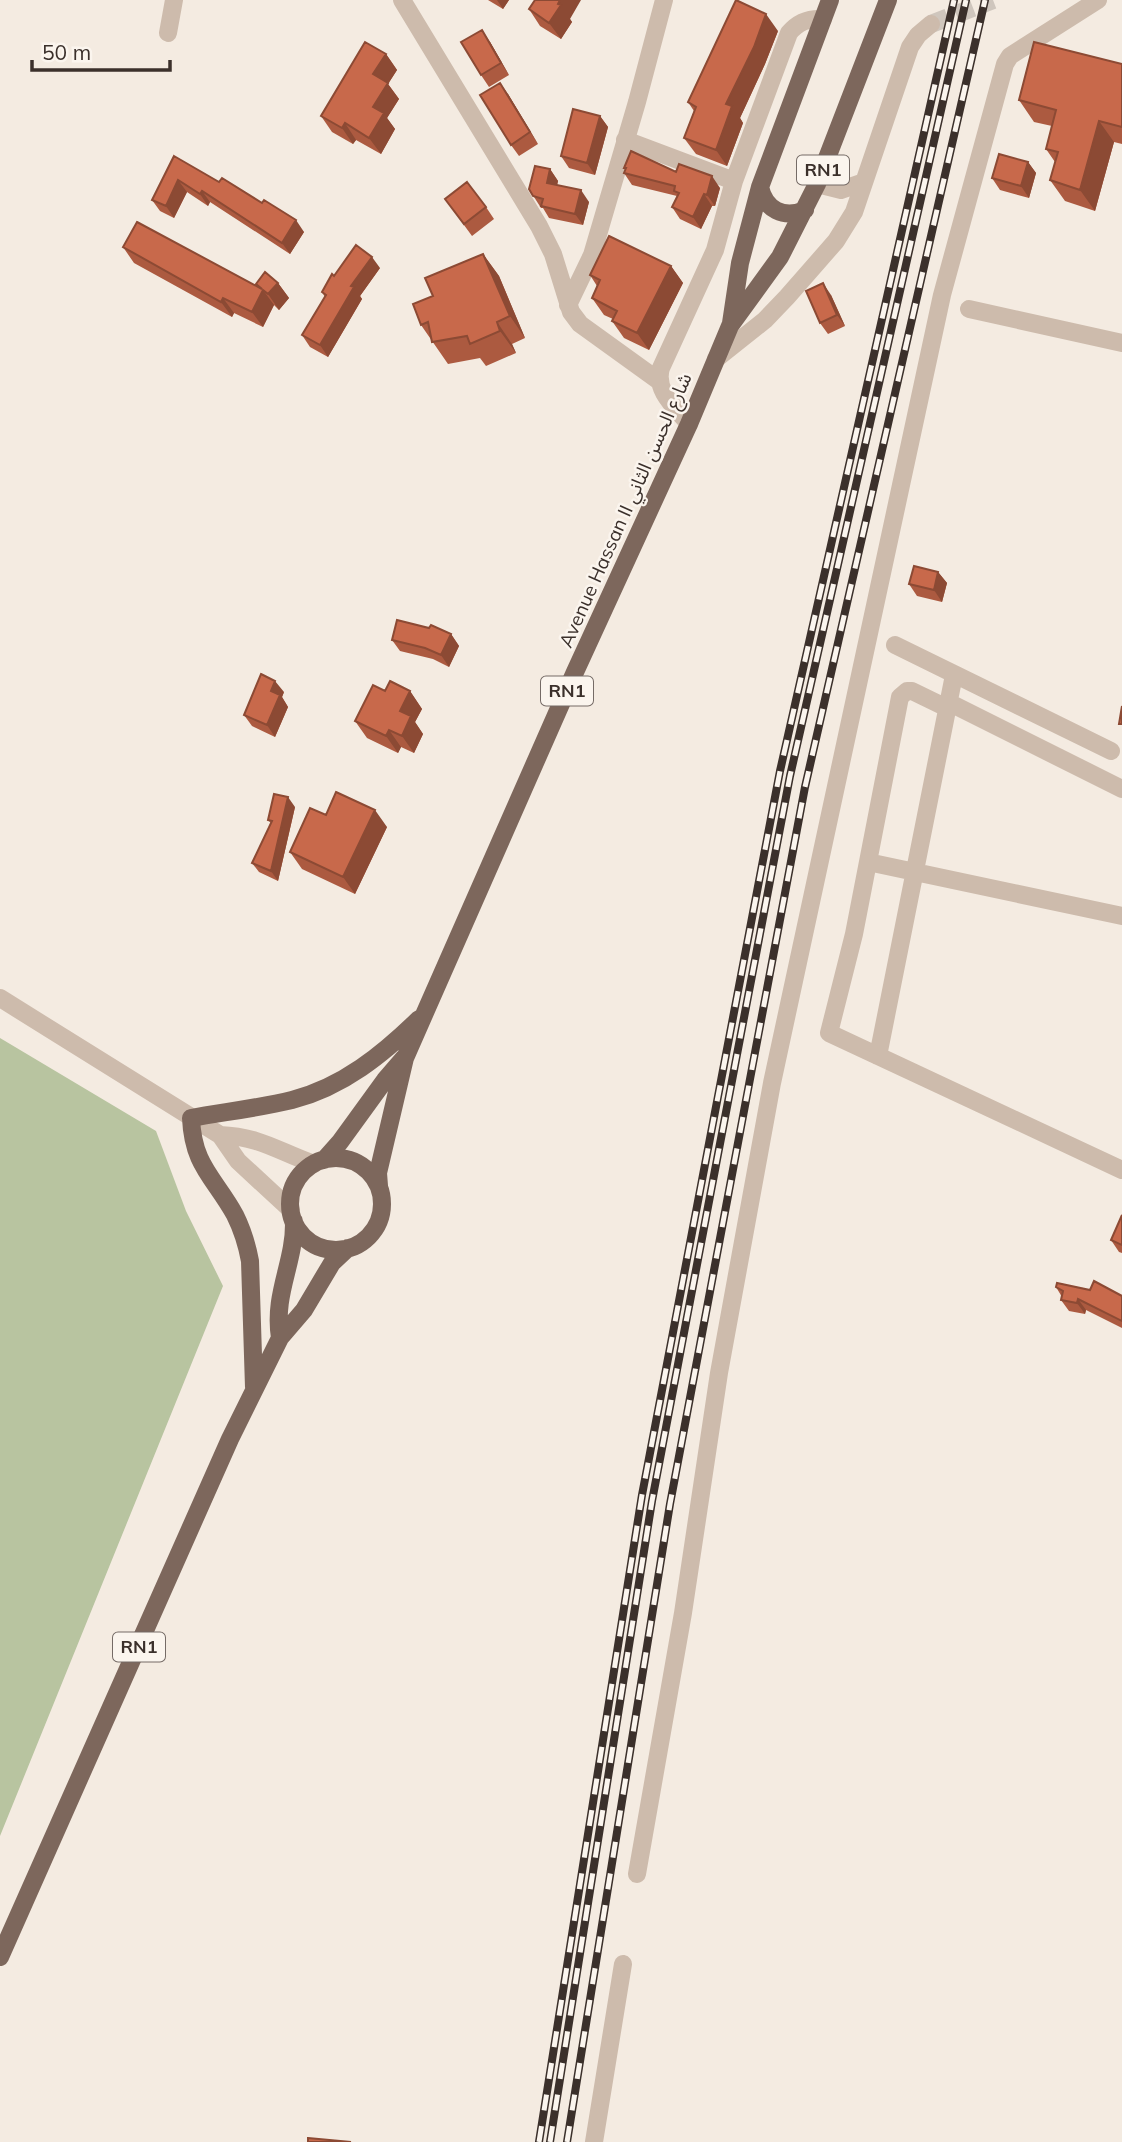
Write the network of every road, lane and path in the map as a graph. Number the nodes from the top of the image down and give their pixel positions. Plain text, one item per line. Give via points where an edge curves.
1 (174, 0) edge
2 (402, 0) edge
3 (664, 0) edge
4 (830, 0) edge
5 (888, 0) edge
6 (1098, 0) edge
7 (823, 19) junction
8 (931, 24) tunnel mouth
9 (168, 33) dead end
10 (625, 140) junction
11 (734, 181) junction
12 (864, 182) junction
13 (817, 184) junction
14 (760, 187) junction
15 (805, 209) junction
16 (568, 305) junction
17 (969, 309) dead end
18 (730, 326) junction
19 (1122, 343) edge
20 (716, 359) junction
21 (659, 382) junction
22 (689, 424) junction
23 (895, 645) dead end
24 (954, 675) junction
25 (950, 706) junction
26 (1111, 751) dead end
27 (1122, 789) edge
28 (868, 862) junction
29 (915, 872) junction
30 (1122, 916) edge
31 (0, 998) edge
32 (425, 1013) junction
33 (878, 1056) junction
34 (405, 1058) junction
35 (191, 1118) junction
36 (220, 1135) junction
37 (319, 1162) junction
38 (1122, 1170) edge
39 (379, 1186) junction
40 (292, 1216) junction
41 (348, 1248) junction
42 (280, 1338) junction
43 (254, 1390) junction
44 (637, 1874) dead end
45 (0, 1958) edge
46 (623, 1964) dead end
47 (594, 2142) edge

1 - 9 street
2 - 16 street via 539,226
3 - 10 street
4 - 7 main road, Avenue Hassan II شارع الحسن الثاني / RN1
5 - 13 main road, Avenue Hassan II شارع الحسن الثاني / RN1
6 - 44 street via 1010,56 1005,64 943,295 772,1083
7 - 11 street via 800,22 789,33
7 - 14 main road, Avenue Hassan II شارع الحسن الثاني / RN1
8 - 12 street via 910,47
10 - 11 street
10 - 16 street via 592,255
11 - 21 street via 715,250 661,368
12 - 13 street via 841,190
12 - 20 street via 854,212 836,241 765,320
13 - 15 main road, Avenue Hassan II شارع الحسن الثاني / RN1
14 - 15 main road via 774,210 790,214
14 - 18 main road, Avenue Hassan II شارع الحسن الثاني / RN1 via 740,263
15 - 18 main road, Avenue Hassan II شارع الحسن الثاني / RN1 via 780,257
16 - 21 street via 587,331
17 - 19 street
18 - 20 main road, Avenue Hassan II شارع الحسن الثاني / RN1
20 - 22 main road, Avenue Hassan II شارع الحسن الثاني / RN1
21 - 22 street
22 - 32 main road, Avenue Hassan II شارع الحسن الثاني / RN1
23 - 24 street
24 - 25 street
24 - 26 street
25 - 27 street
25 - 28 street via 912,691 900,697
25 - 29 street
28 - 29 street
28 - 33 street via 829,1033
29 - 30 street
29 - 33 street
31 - 35 street
32 - 34 main road, Avenue Hassan II شارع الحسن الثاني / RN1
32 - 35 main road via 368,1064 330,1086 292,1100
33 - 38 street
34 - 37 main road, Avenue Hassan II شارع الحسن الثاني / RN1
34 - 39 main road, Avenue Hassan II شارع الحسن الثاني / RN1 via 378,1173
35 - 36 street
35 - 43 main road via 196,1153 235,1215 249,1253
36 - 37 street via 260,1140
36 - 40 street via 238,1161
37 - 39 main road via 335,1158 356,1162
37 - 40 main road via 298,1179
39 - 41 main road via 382,1208 374,1228
40 - 41 main road via 306,1239 316,1245
40 - 42 main road, RN1 via 293,1244 277,1315
41 - 42 main road, RN1 via 332,1263 304,1310
42 - 43 main road, RN1
43 - 45 main road, RN1
46 - 47 street

